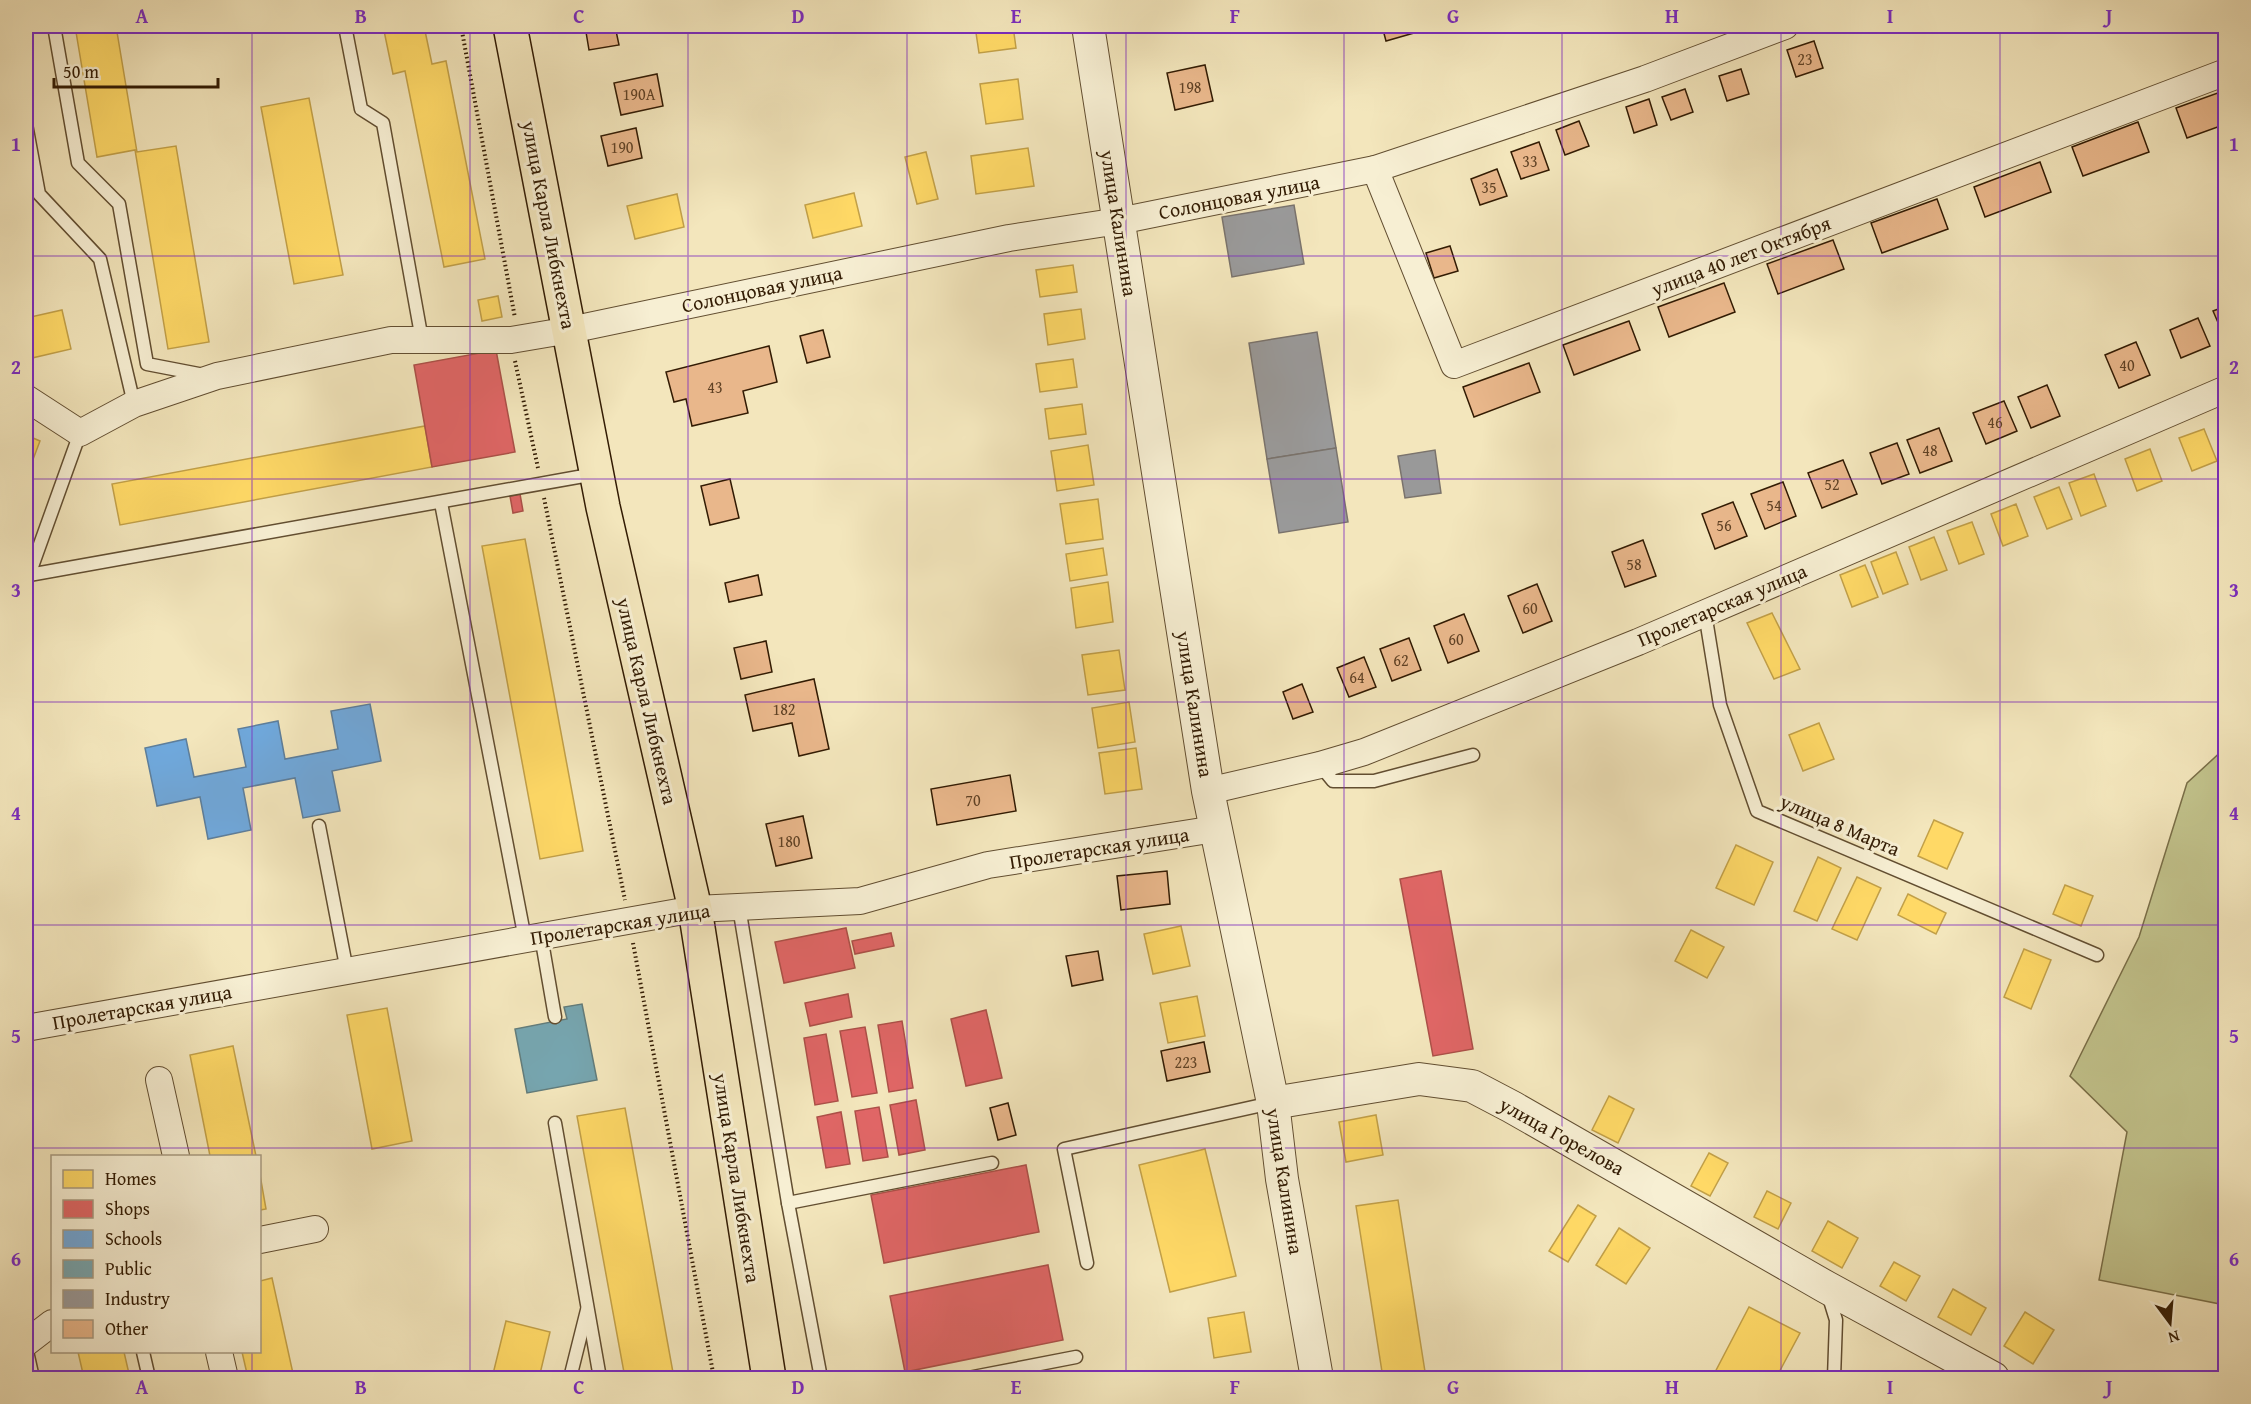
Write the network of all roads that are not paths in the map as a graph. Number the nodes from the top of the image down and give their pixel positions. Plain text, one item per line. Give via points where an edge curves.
1 (54, 26) edge
2 (345, 26) edge
3 (510, 26) edge
4 (1088, 26) edge
5 (1785, 26) edge
6 (2226, 72) edge
7 (26, 124) edge
8 (1375, 170) junction
9 (1119, 220) junction
10 (570, 330) junction
11 (422, 340) junction
12 (218, 376) junction
13 (2226, 389) edge
14 (26, 398) edge
15 (134, 404) junction
16 (80, 433) junction
17 (597, 474) junction
18 (441, 503) junction
19 (1705, 613) junction
20 (1473, 756) dead end
21 (1320, 765) junction
22 (1208, 791) junction
23 (319, 826) dead end
24 (1215, 829) junction
25 (739, 907) junction
26 (695, 909) junction
27 (533, 938) junction
28 (2097, 955) dead end
29 (347, 971) junction
30 (555, 1017) dead end
31 (26, 1028) edge
32 (159, 1080) dead end
33 (1273, 1103) junction
34 (555, 1123) dead end
35 (176, 1155) edge
36 (992, 1163) dead end
37 (788, 1203) junction
38 (315, 1229) dead end
39 (261, 1240) edge
40 (1087, 1263) dead end
41 (1826, 1287) junction
42 (588, 1305) junction
43 (51, 1324) edge
44 (26, 1345) edge
45 (143, 1353) edge
46 (219, 1353) edge
47 (1076, 1357) dead end
48 (33, 1378) edge
49 (149, 1378) edge
50 (225, 1378) edge
51 (570, 1378) edge
52 (600, 1378) edge
53 (769, 1378) edge
54 (821, 1378) edge
55 (968, 1378) edge
56 (1317, 1378) edge
57 (1834, 1378) edge
58 (1993, 1378) edge

1 - 12 lane via 78,163 119,204 147,364
2 - 11 lane via 361,109 383,123
3 - 10 main road, улица Карла Либкнехта
4 - 9 street, улица Калинина
5 - 8 street, Солонцовая улица
6 - 8 street, улица 40 лет Октября via 1454,365
7 - 15 lane via 39,194 99,258
8 - 9 street, Солонцовая улица
9 - 10 street, Солонцовая улица via 1009,238
9 - 22 street, улица Калинина
10 - 11 street, Солонцовая улица via 511,340
10 - 17 main road, улица Карла Либкнехта
11 - 12 street, Солонцовая улица via 391,340
12 - 15 street, Солонцовая улица
13 - 19 street, Пролетарская улица
14 - 16 street
15 - 16 street, Солонцовая улица
16 - 18 lane via 29,574
17 - 18 lane
17 - 26 main road, улица Карла Либкнехта
18 - 27 lane
19 - 21 street, Пролетарская улица via 1364,752
19 - 28 lane, улица 8 Марта via 1720,705 1757,811
20 - 21 lane via 1374,781 1333,781
21 - 22 street, Пролетарская улица
22 - 24 street, улица Калинина
23 - 29 lane
24 - 25 street, Пролетарская улица via 988,865 860,901
24 - 33 street, улица Калинина
25 - 26 street, Пролетарская улица
25 - 37 lane
26 - 27 street, Пролетарская улица
26 - 53 main road, улица Карла Либкнехта
27 - 29 street, Пролетарская улица
27 - 30 lane
29 - 31 street, Пролетарская улица
32 - 35 street
33 - 40 lane via 1064,1149
33 - 41 street, улица Горелова via 1419,1079 1472,1086
33 - 56 street, улица Калинина via 1282,1179
34 - 42 lane
36 - 37 lane
37 - 54 lane
38 - 39 street
41 - 57 lane via 1836,1320
41 - 58 street, улица Горелова
42 - 51 lane
42 - 52 lane
43 - 44 street
44 - 48 lane
45 - 49 lane
46 - 50 street
47 - 55 lane

